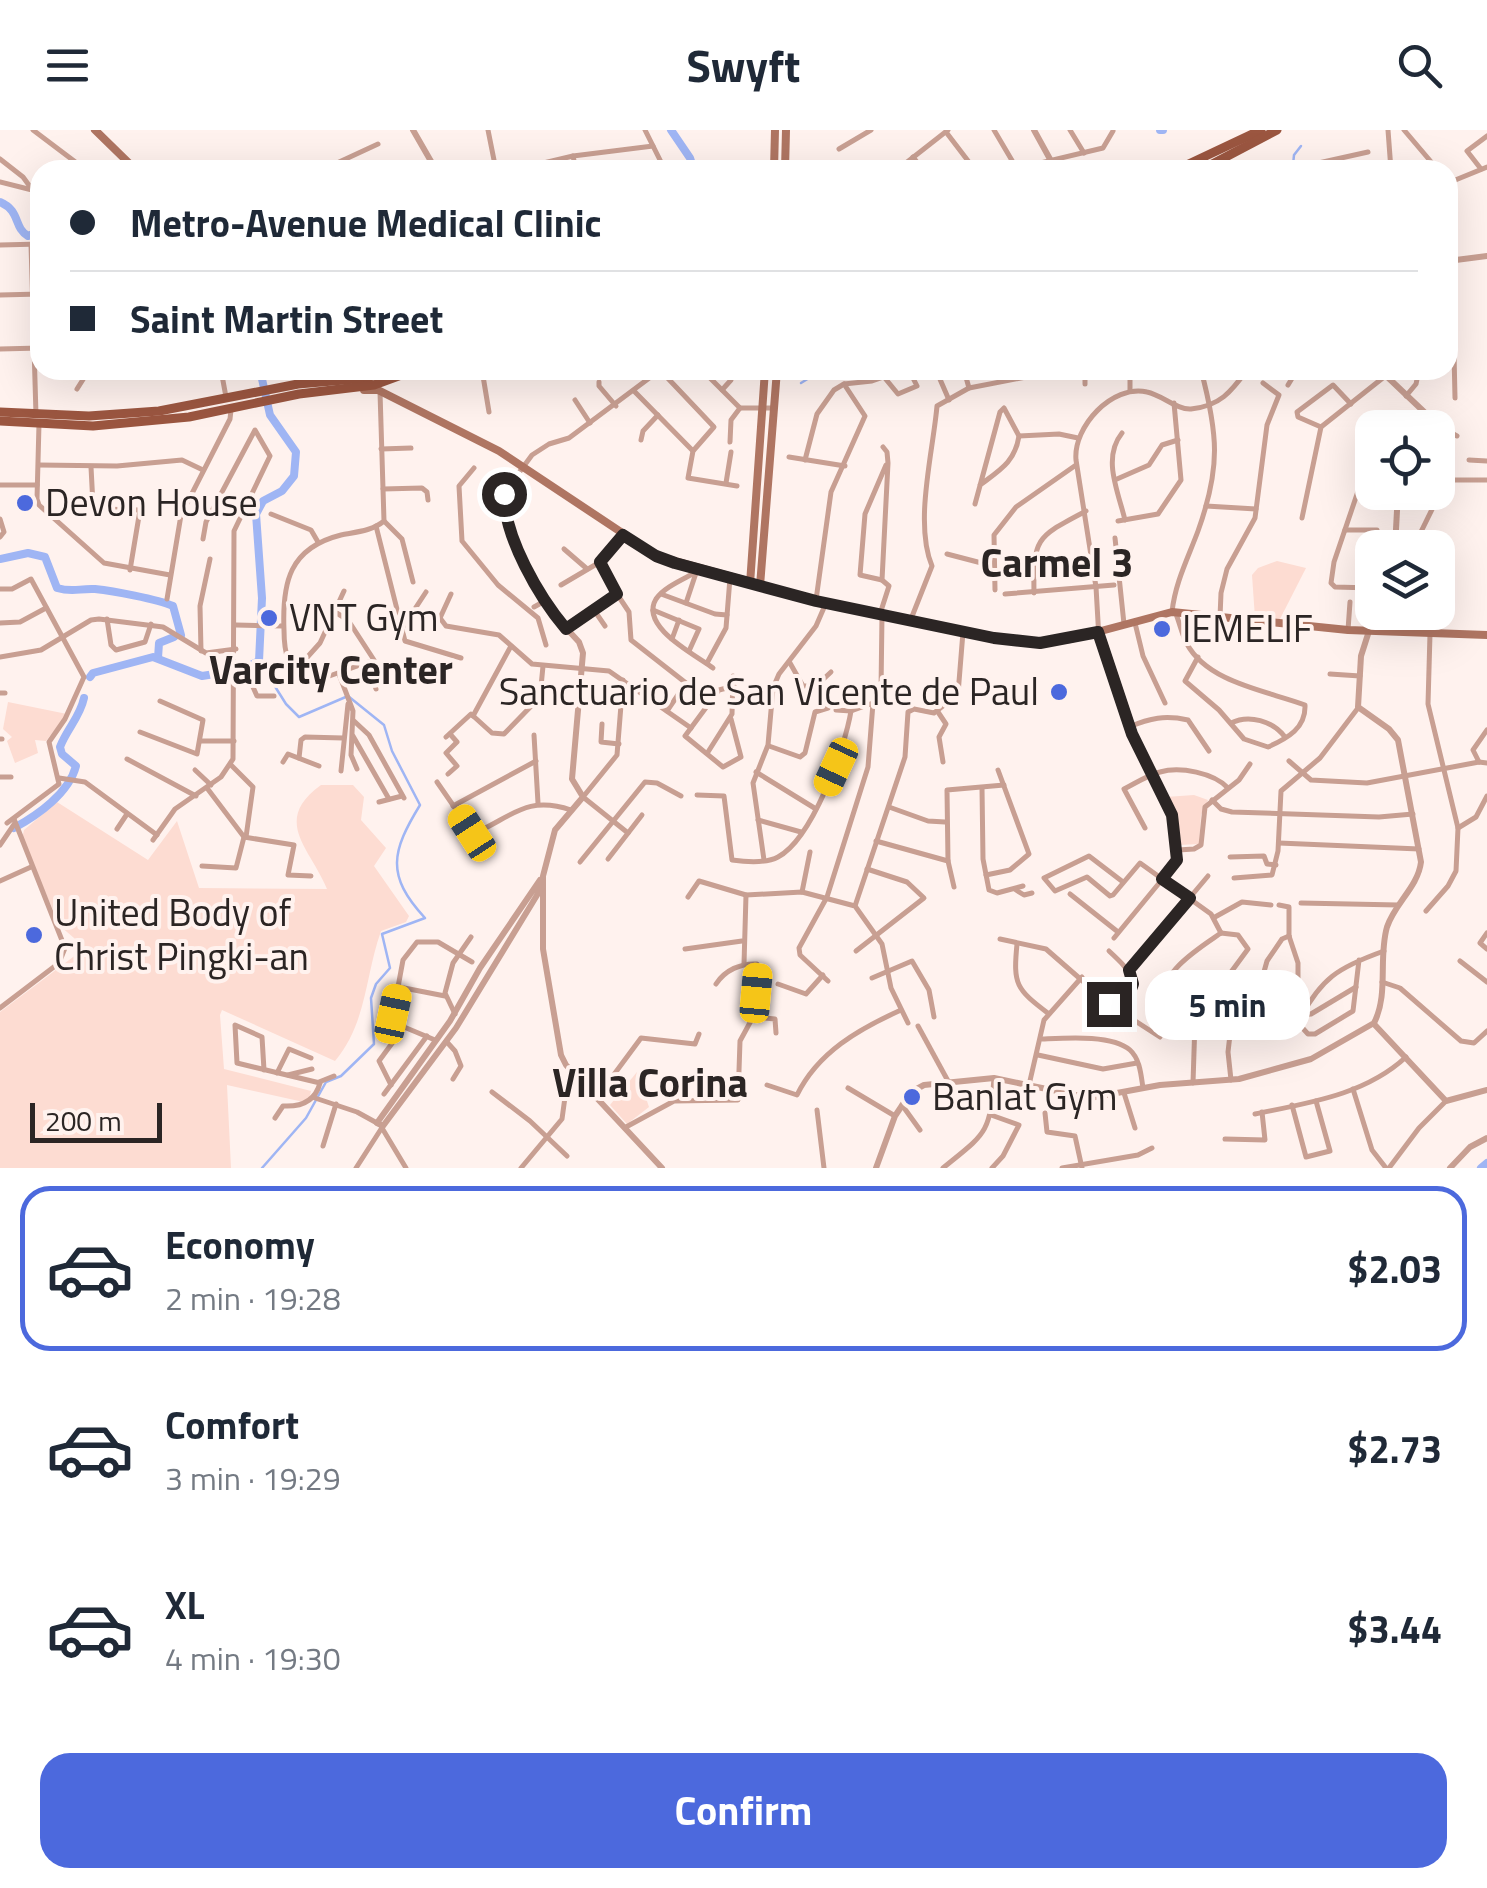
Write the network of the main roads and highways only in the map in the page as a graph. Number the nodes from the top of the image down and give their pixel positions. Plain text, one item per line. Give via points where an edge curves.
1 (95, 130) edge
2 (776, 130) edge
3 (786, 130) edge
4 (1261, 130) edge
5 (1277, 130) edge
6 (126, 160) edge
7 (774, 160) edge
8 (784, 160) edge
9 (1214, 160) edge
10 (1217, 160) edge
11 (340, 380) edge
12 (396, 380) edge
13 (766, 380) edge
14 (775, 380) edge
15 (382, 387) junction
16 (274, 395) junction
17 (769, 408) junction
18 (3, 417) edge
19 (755, 585) junction
20 (1487, 635) edge

1 - 6 main road
2 - 7 main road
3 - 8 main road
4 - 9 main road
5 - 10 main road
11 - 16 main road
12 - 15 main road
13 - 17 main road
14 - 17 main road
15 - 16 main road
15 - 19 main road via 501,452 656,556
16 - 18 main road via 127,414
17 - 19 main road
19 - 20 main road via 910,622 1040,643 1174,612 1348,630

